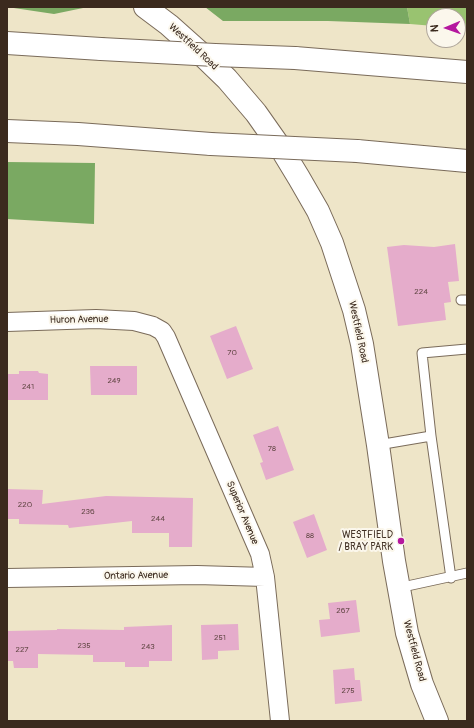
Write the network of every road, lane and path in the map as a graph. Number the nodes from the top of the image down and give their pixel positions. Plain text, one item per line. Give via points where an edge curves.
1 (145, 7) edge
2 (7, 43) edge
3 (467, 72) edge
4 (7, 131) edge
5 (467, 161) edge
6 (7, 322) edge
7 (150, 324) joint
8 (467, 349) edge
9 (431, 436) junction
10 (378, 445) junction
11 (467, 573) edge
12 (265, 577) junction
13 (7, 578) edge
14 (451, 578) junction
15 (398, 588) junction
16 (280, 721) edge
17 (437, 721) edge

1 - 10 main road, Westfield Road via 198,50 242,96 282,150 318,211 332,243 354,310
2 - 3 main road, bridge via 295,58
4 - 5 main road, bridge via 357,151
6 - 7 street, Huron Avenue via 111,319
7 - 12 street, Superior Avenue via 162,331 166,337 260,554
8 - 9 lane via 422,353
9 - 10 lane
9 - 14 lane
10 - 15 main road, Westfield Road
11 - 14 lane
12 - 13 street, Ontario Avenue via 197,575
12 - 16 street, Superior Avenue
14 - 15 lane
15 - 17 main road, Westfield Road via 422,684

